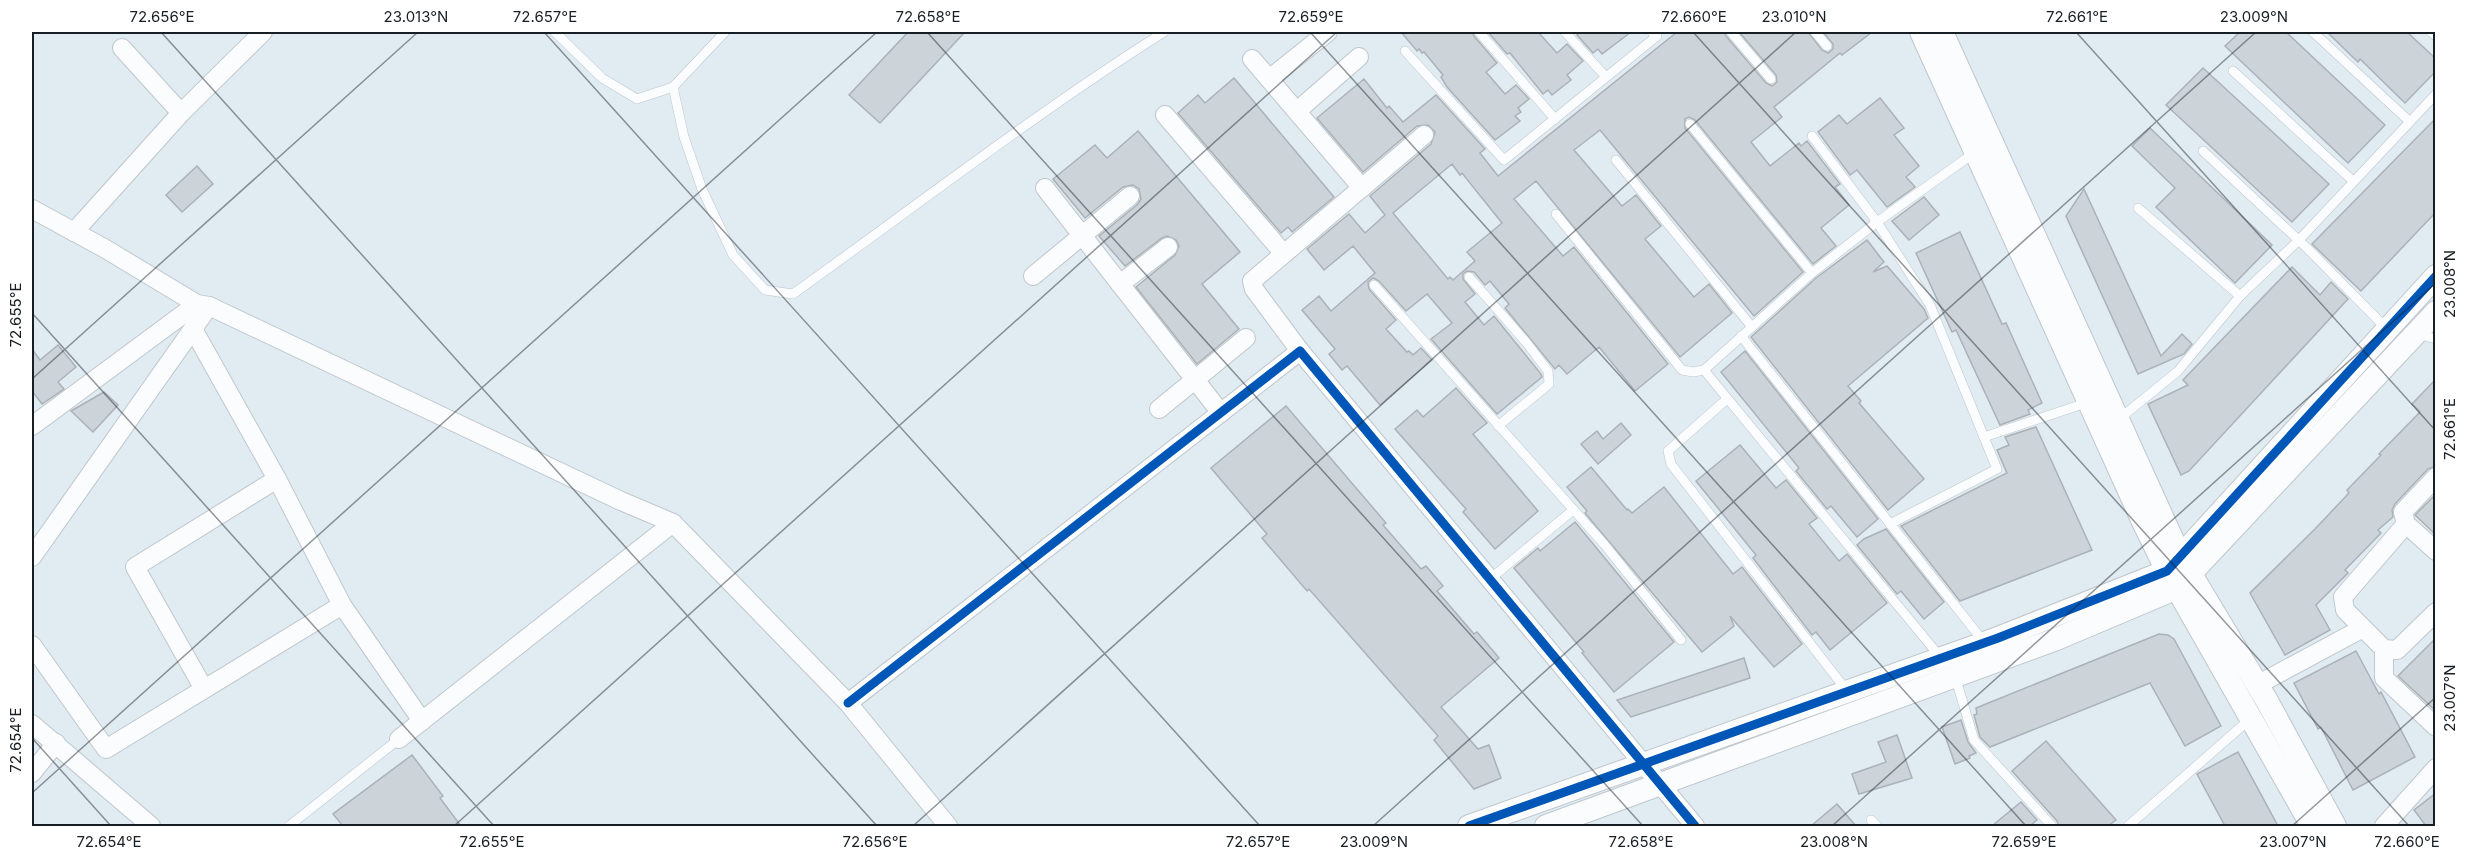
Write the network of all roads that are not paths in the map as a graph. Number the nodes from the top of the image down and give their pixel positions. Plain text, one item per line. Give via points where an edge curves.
1 (263, 32) edge
2 (555, 32) edge
3 (725, 32) edge
4 (1164, 32) edge
5 (1328, 32) edge
6 (1479, 32) edge
7 (1565, 32) edge
8 (1731, 32) edge
9 (1815, 32) edge
10 (1921, 32) edge
11 (1942, 32) edge
12 (2313, 32) edge
13 (2431, 32) edge
14 (1657, 33) edge
15 (2436, 36) edge
16 (1827, 46) dead end
17 (122, 48) dead end
18 (1405, 51) dead end
19 (1359, 57) dead end
20 (1252, 59) dead end
21 (2233, 71) dead end
22 (1606, 77) junction
23 (1269, 79) junction
24 (1772, 79) dead end
25 (673, 87) junction
26 (2436, 94) edge
27 (1297, 111) junction
28 (181, 113) junction
29 (1165, 115) dead end
30 (1555, 119) junction
31 (2409, 121) junction
32 (1690, 124) dead end
33 (1424, 135) dead end
34 (1812, 136) dead end
35 (2204, 151) dead end
36 (1974, 153) junction
37 (1616, 160) dead end
38 (2353, 181) junction
39 (1045, 188) dead end
40 (1362, 188) junction
41 (1130, 196) dead end
42 (2138, 208) dead end
43 (32, 209) edge
44 (1556, 214) dead end
45 (1877, 222) junction
46 (74, 232) junction
47 (1083, 236) junction
48 (2299, 240) junction
49 (1168, 247) dead end
50 (1284, 254) junction
51 (1812, 273) junction
52 (1033, 276) dead end
53 (2436, 276) edge
54 (1469, 277) dead end
55 (1120, 284) junction
56 (1374, 285) dead end
57 (2240, 296) junction
58 (203, 305) junction
59 (2436, 312) edge
60 (1752, 327) junction
61 (2386, 328) junction
62 (193, 329) junction
63 (1741, 336) junction
64 (2425, 336) edge
65 (1246, 338) dead end
66 (1300, 351) junction
67 (1704, 370) junction
68 (1195, 380) junction
69 (1727, 399) junction
70 (2089, 402) junction
71 (1159, 408) dead end
72 (1221, 413) junction
73 (2118, 420) junction
74 (32, 426) edge
75 (1498, 426) junction
76 (1984, 437) junction
77 (2436, 477) edge
78 (277, 479) junction
79 (1573, 510) junction
80 (673, 523) junction
81 (2406, 524) junction
82 (1890, 525) junction
83 (2436, 551) edge
84 (32, 557) edge
85 (2179, 572) junction
86 (1489, 579) junction
87 (342, 605) junction
88 (2434, 617) edge
89 (2363, 628) junction
90 (1681, 640) dead end
91 (1985, 643) junction
92 (32, 645) edge
93 (2384, 649) junction
94 (1941, 658) junction
95 (1955, 676) junction
96 (2258, 685) junction
97 (204, 689) junction
98 (1847, 691) junction
99 (848, 703) junction
100 (2252, 717) junction
101 (422, 721) junction
102 (32, 724) edge
103 (2436, 727) edge
104 (399, 739) joint
105 (56, 743) junction
106 (1641, 764) junction
107 (2436, 768) edge
108 (32, 773) edge
109 (1659, 785) junction
110 (152, 826) edge
111 (289, 826) edge
112 (948, 826) edge
113 (1468, 826) edge
114 (1546, 826) edge
115 (1695, 826) edge
116 (2052, 826) edge
117 (2128, 826) edge
118 (2312, 826) edge
119 (2335, 826) edge
120 (2384, 826) edge

1 - 28 street
2 - 25 lane via 602,78 637,99
3 - 25 lane
4 - 25 lane via 981,155 793,294 765,290 733,255 702,189 684,137
5 - 23 street
6 - 30 lane
7 - 22 lane
8 - 24 lane
9 - 16 lane
10 - 36 street
11 - 73 street
12 - 31 lane
13 - 15 lane
14 - 22 lane
17 - 28 street
18 - 30 lane via 1504,160
19 - 27 street
20 - 23 street
21 - 38 lane
22 - 30 lane
23 - 27 street
26 - 31 lane
27 - 40 street
28 - 46 street
29 - 50 street
31 - 38 lane
32 - 51 lane
33 - 40 street
34 - 45 lane
35 - 48 lane
36 - 45 lane
36 - 70 street
37 - 60 lane
38 - 48 lane
39 - 47 street
40 - 50 street
41 - 47 street
42 - 57 lane
43 - 46 street
44 - 67 lane via 1682,370
45 - 51 lane
45 - 76 lane via 1930,305
46 - 58 street
47 - 52 street
47 - 55 street
48 - 57 lane
48 - 61 lane
49 - 55 street
50 - 66 street via 1252,281
51 - 60 lane
53 - 61 street
54 - 75 lane via 1548,371 1549,384
55 - 68 street
56 - 75 lane
57 - 73 lane via 2178,371
58 - 62 street
58 - 74 street
58 - 80 street
59 - 64 street
60 - 63 lane
61 - 85 street
62 - 78 street
62 - 84 street
63 - 67 lane
63 - 82 lane
64 - 85 street
65 - 68 street
66 - 72 street
66 - 86 street
67 - 69 lane
68 - 71 street
68 - 72 street
69 - 94 lane
69 - 98 lane via 1668,451 1671,464
70 - 76 lane
70 - 85 street
72 - 99 street
73 - 85 street
75 - 79 lane
76 - 82 lane via 1997,469
77 - 81 street via 2403,512
78 - 87 street
78 - 97 street via 135,567
79 - 86 lane
79 - 90 lane
80 - 99 street
80 - 101 street
81 - 83 street
81 - 89 street via 2343,597 2345,610
82 - 91 lane
85 - 91 street
85 - 95 street via 2054,640
85 - 96 street
85 - 100 street
86 - 106 street
87 - 97 street
87 - 101 street
88 - 93 street via 2397,650
89 - 93 street
89 - 96 street
91 - 94 street
92 - 97 street via 106,749
93 - 103 street via 2384,678
94 - 98 street
95 - 109 street
95 - 116 lane via 1974,740
96 - 119 street
98 - 106 street
99 - 112 street
100 - 117 lane
100 - 118 street
101 - 104 street
102 - 105 street
104 - 111 lane
105 - 108 street
105 - 110 street
106 - 109 street
106 - 113 street
107 - 120 street
109 - 114 street
109 - 115 street

